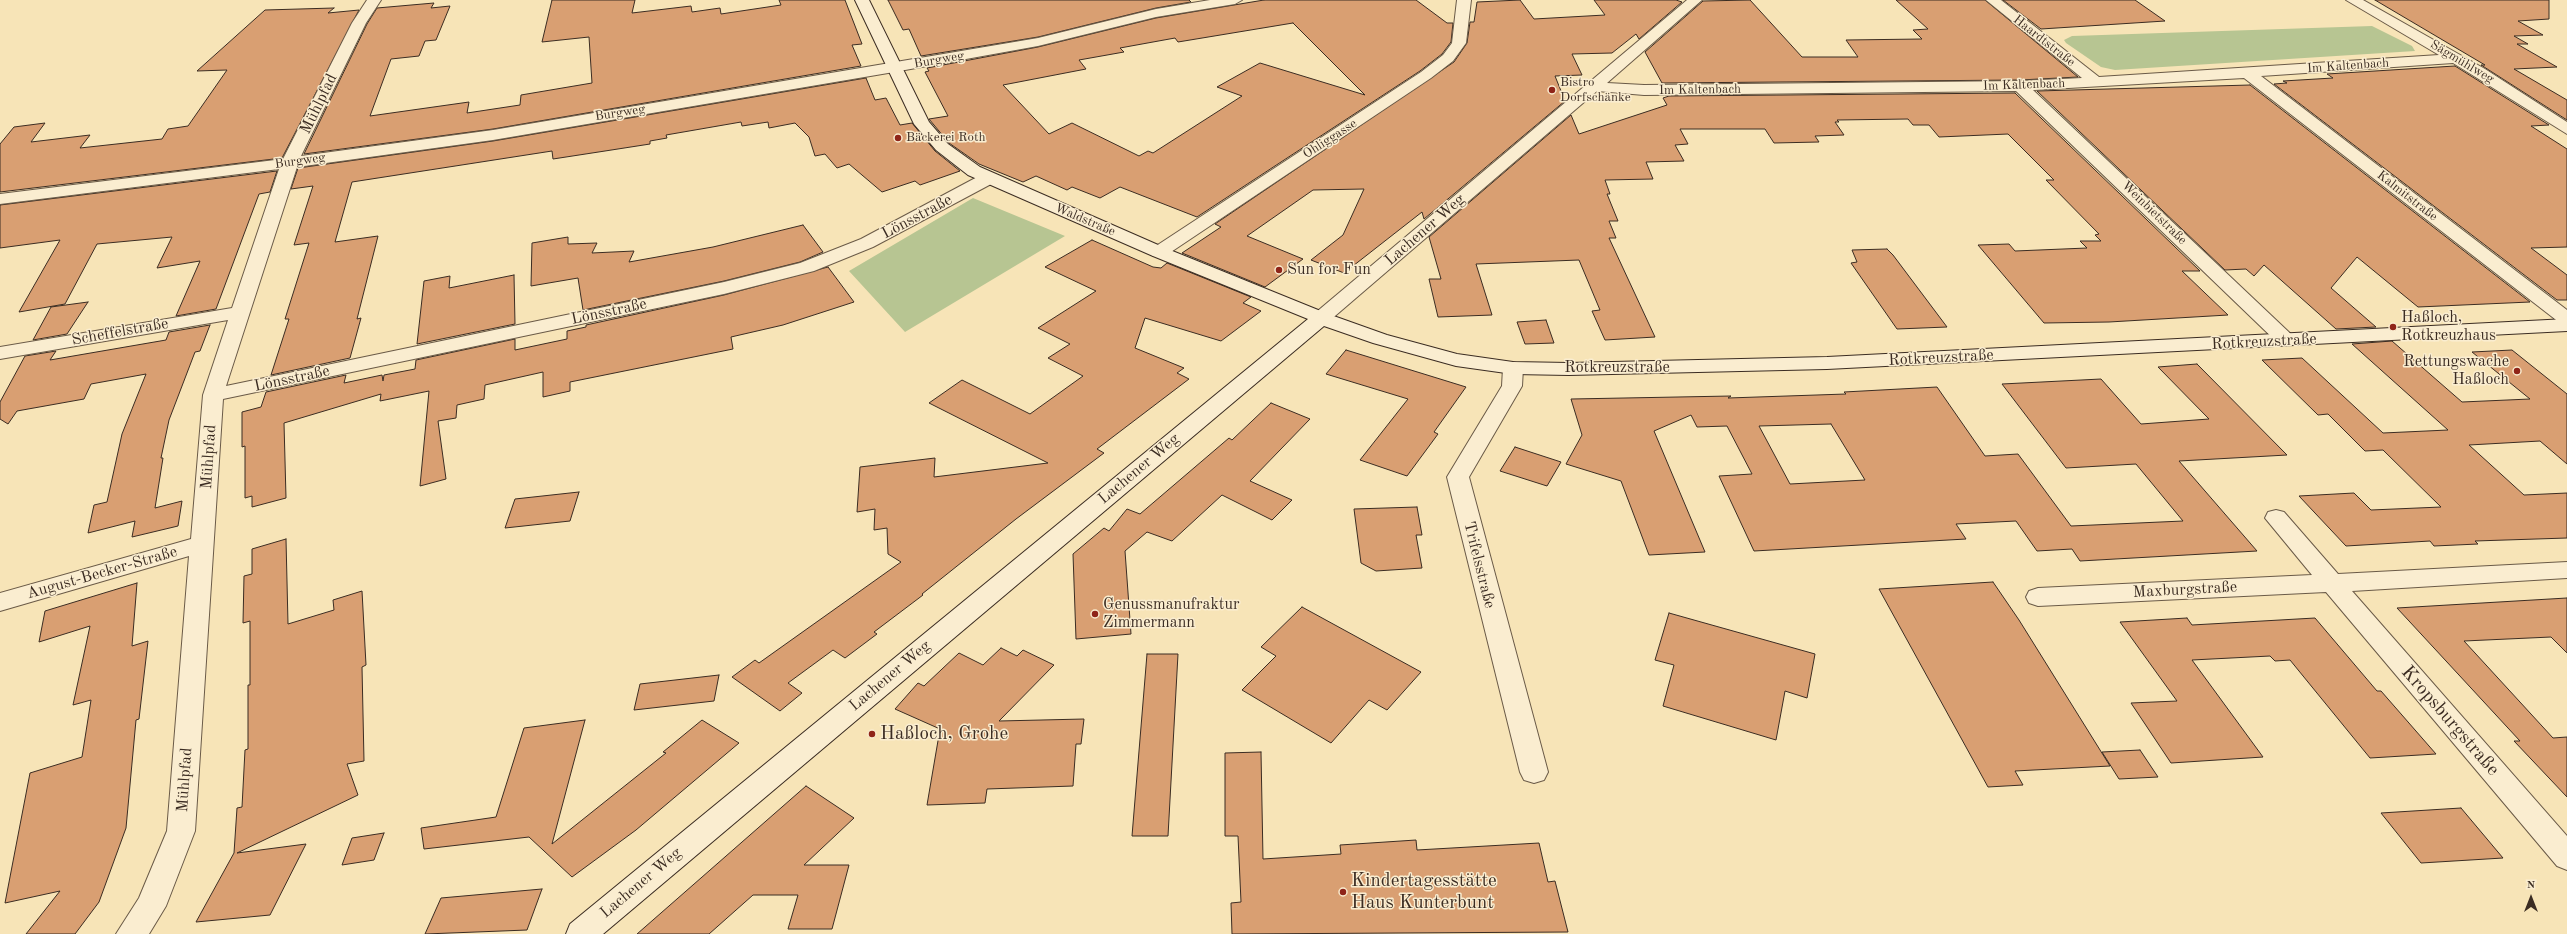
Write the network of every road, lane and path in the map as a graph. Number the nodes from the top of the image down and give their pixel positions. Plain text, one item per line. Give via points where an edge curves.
1 (374, 0) edge
2 (862, 0) edge
3 (1235, 0) edge
4 (1464, 0) edge
5 (1695, 0) edge
6 (1993, 0) edge
7 (2353, 0) edge
8 (2456, 58) junction
9 (894, 68) junction
10 (2247, 73) junction
11 (2096, 82) junction
12 (1592, 86) junction
13 (2020, 86) junction
14 (2567, 129) edge
15 (290, 162) junction
16 (987, 178) junction
17 (0, 199) edge
18 (1159, 252) junction
19 (240, 312) junction
20 (1321, 318) junction
21 (2567, 319) edge
22 (2567, 325) edge
23 (2287, 341) junction
24 (0, 353) edge
25 (1513, 368) junction
26 (214, 395) junction
27 (2276, 518) dead end
28 (203, 544) junction
29 (2567, 570) edge
30 (2332, 584) junction
31 (2038, 597) dead end
32 (0, 602) edge
33 (1534, 772) dead end
34 (2567, 857) edge
35 (130, 934) edge
36 (581, 934) edge

1 - 15 street, Mühlpfad via 359,23
2 - 9 street, Waldstraße
3 - 9 street, Burgweg via 1156,13 1038,42
4 - 18 street, Ohliggasse via 1459,43 1448,58 1407,88
5 - 12 street, Lachener Weg
6 - 11 street, Haardtstraße
7 - 8 street, Sägmühlweg
8 - 10 street, Im Kaltenbach
8 - 14 street, Sägmühlweg
9 - 15 street, Burgweg via 493,135
9 - 16 street, Waldstraße via 930,136 954,158
10 - 11 street, Im Kaltenbach
10 - 21 street, Kalmitstraße
11 - 13 street, Im Kaltenbach
12 - 13 street, Im Kaltenbach via 1644,90
12 - 20 street, Lachener Weg
13 - 23 street, Weinbietstraße
15 - 17 street, Burgweg
15 - 19 street, Mühlpfad
16 - 18 street, Waldstraße
16 - 26 street, Lönsstraße via 867,243 807,267 724,288
18 - 20 street, Waldstraße
19 - 24 street, Scheffelstraße
19 - 26 street, Mühlpfad
20 - 25 street, Rotkreuzstraße via 1428,354 1482,365
20 - 36 street, Lachener Weg
22 - 23 street, Rotkreuzstraße
23 - 25 street, Rotkreuzstraße via 1681,368
25 - 33 street, Trifelsstraße via 1512,386 1458,478
26 - 28 street, Mühlpfad
27 - 30 street
28 - 32 street, August-Becker-Straße
28 - 35 street, Mühlpfad via 181,831 151,906
29 - 30 street, Maxburgstraße
30 - 31 street, Maxburgstraße
30 - 34 street, Kropsburgstraße

